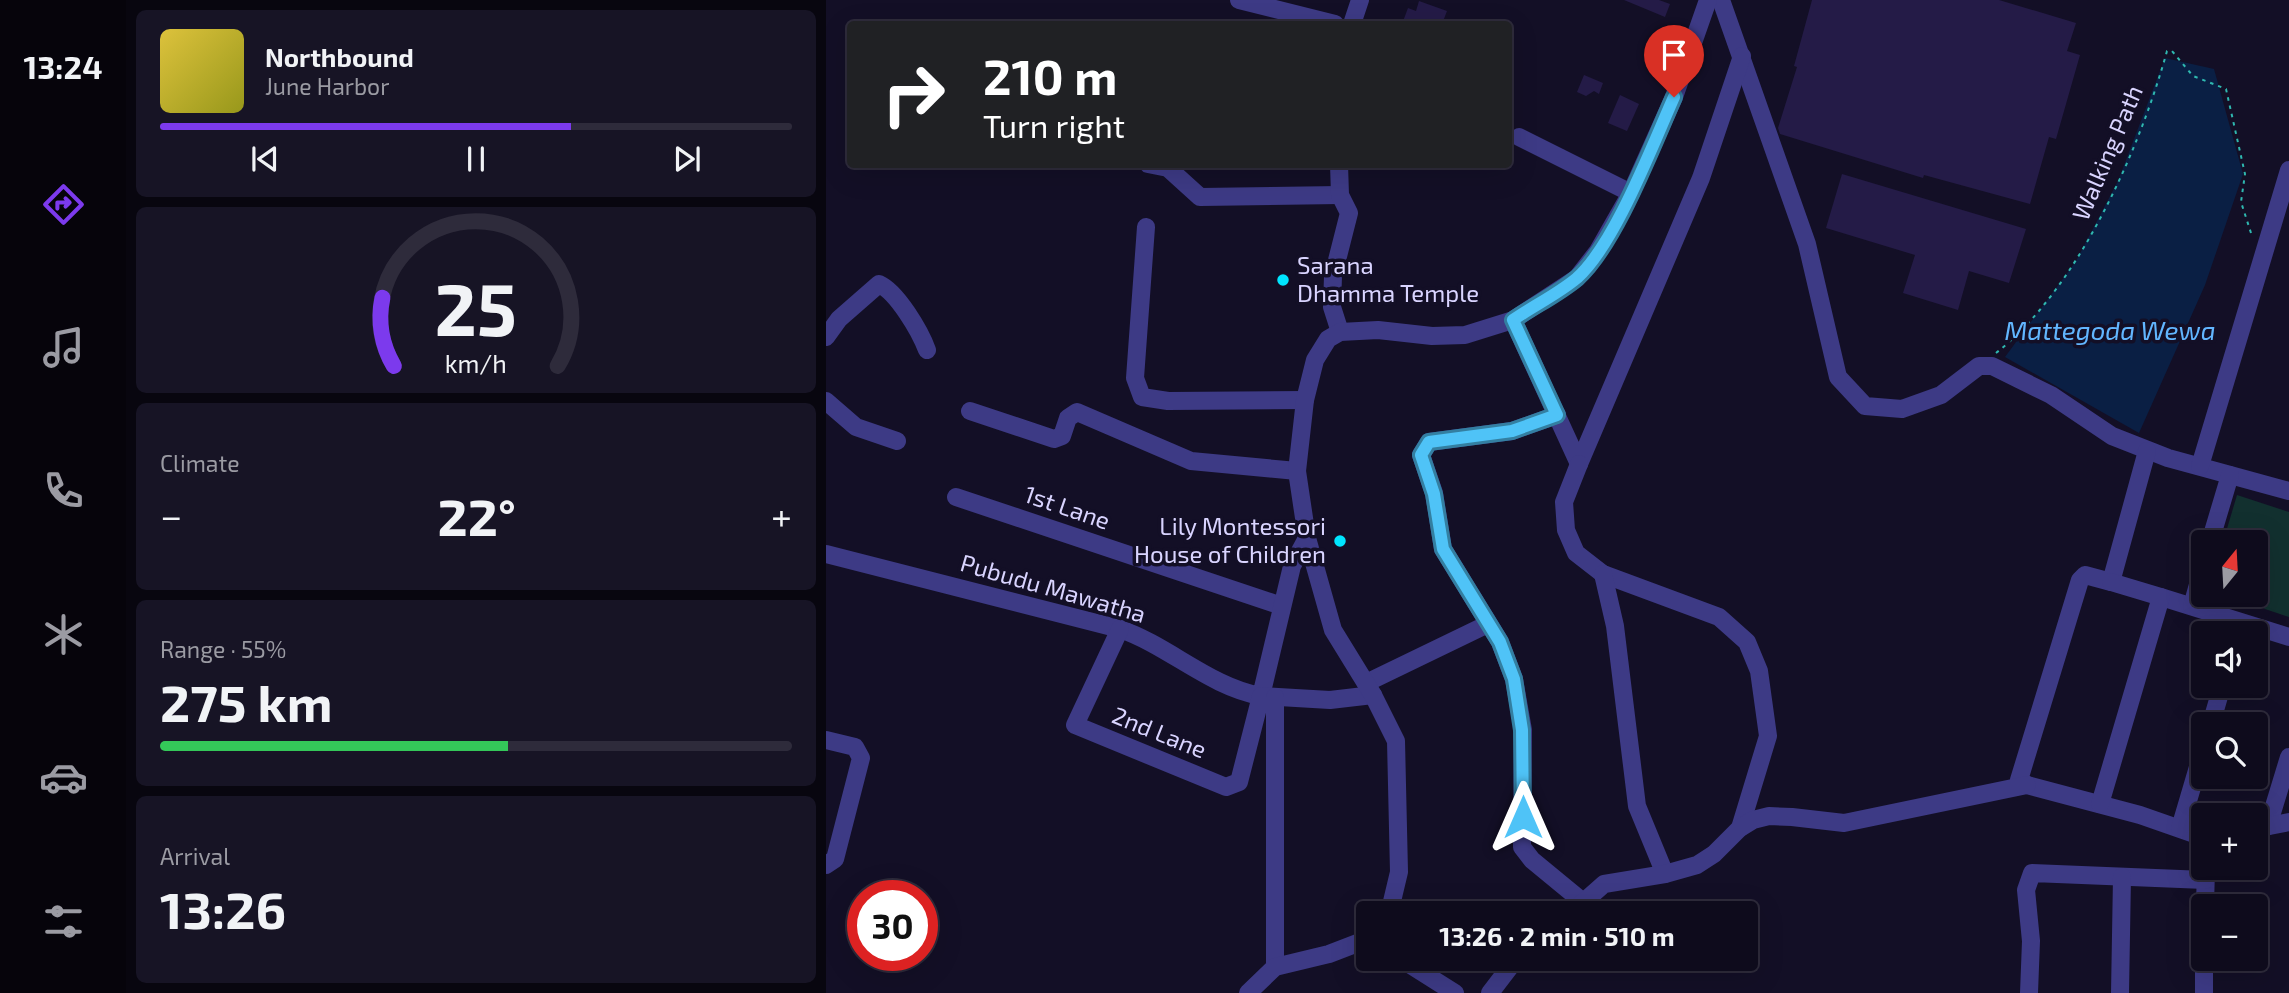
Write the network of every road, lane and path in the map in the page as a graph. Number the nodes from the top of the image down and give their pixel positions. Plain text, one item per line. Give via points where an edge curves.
1 (1239, 0) edge
2 (1360, 0) edge
3 (1708, 0) edge
4 (1721, 0) edge
5 (1323, 21) edge
6 (1353, 21) edge
7 (1742, 56) junction
8 (1519, 136) dead end
9 (1168, 168) edge
10 (1339, 168) edge
11 (2289, 170) edge
12 (1631, 192) junction
13 (1340, 195) junction
14 (1146, 227) dead end
15 (2251, 233) dead end
16 (1513, 320) junction
17 (1340, 332) junction
18 (826, 337) edge
19 (927, 350) dead end
20 (1979, 366) junction
21 (1305, 400) junction
22 (826, 401) edge
23 (970, 411) dead end
24 (1557, 415) junction
25 (897, 442) dead end
26 (2147, 451) junction
27 (1579, 464) junction
28 (2200, 466) junction
29 (1297, 471) junction
30 (2230, 475) junction
31 (2287, 485) edge
32 (956, 497) dead end
33 (2214, 530) edge
34 (1307, 538) junction
35 (826, 554) edge
36 (1603, 574) junction
37 (2111, 582) junction
38 (2161, 597) junction
39 (1282, 606) junction
40 (2191, 606) edge
41 (2194, 607) edge
42 (2226, 621) edge
43 (1488, 624) junction
44 (1120, 629) junction
45 (2268, 633) edge
46 (2289, 637) edge
47 (1370, 689) junction
48 (1268, 696) junction
49 (826, 740) edge
50 (2289, 757) edge
51 (2027, 785) junction
52 (2192, 789) edge
53 (2101, 804) junction
54 (2268, 811) edge
55 (2289, 822) edge
56 (2268, 826) edge
57 (1740, 828) junction
58 (2180, 828) junction
59 (2191, 832) edge
60 (826, 865) edge
61 (1665, 874) junction
62 (2191, 875) edge
63 (2122, 877) junction
64 (1393, 901) edge
65 (1570, 901) edge
66 (1584, 901) edge
67 (1356, 944) edge
68 (1275, 967) junction
69 (1420, 971) edge
70 (1507, 971) edge
71 (2204, 971) edge
72 (1248, 993) edge
73 (1455, 993) edge
74 (1490, 993) edge
75 (2028, 993) edge
76 (2120, 993) edge
77 (2204, 993) edge

1 - 5 street
2 - 6 street
3 - 12 street via 1674,97
4 - 7 street
7 - 20 street via 1807,244 1838,377 1865,406 1902,409 1941,395
7 - 27 street via 1701,178
8 - 12 street
9 - 13 street via 1200,197
10 - 13 street
11 - 28 street
12 - 16 street via 1577,278
13 - 17 street via 1349,213 1333,276 1332,307
14 - 21 street via 1135,378 1142,397 1168,401
15 - 20 path, Walking Path via 2241,202 2245,174 2226,89 2193,76 2167,51 2138,136 2076,261 2013,340
16 - 17 street via 1465,335
16 - 24 street
17 - 21 street via 1328,338 1315,360
18 - 19 street via 839,319 879,284 909,317
20 - 26 street via 1992,366 2051,395 2112,436
21 - 29 street
22 - 25 street via 856,426
23 - 29 street via 1054,439 1062,436 1068,418 1077,412 1191,461
24 - 27 street
24 - 43 street via 1512,431 1429,442 1421,455 1434,494 1443,549
26 - 28 street
26 - 37 street
27 - 36 street via 1564,502 1566,530 1576,553
28 - 30 street
29 - 34 street
30 - 31 street
30 - 33 street
32 - 39 street, 1st Lane
34 - 39 street via 1292,566
34 - 47 street via 1333,630
35 - 44 street, Pubudu Mawatha
36 - 57 street via 1719,617 1747,642 1759,671 1768,736
36 - 61 street via 1615,626 1637,806
37 - 38 street
37 - 51 street via 2085,575 2080,580 2019,772 2019,780
38 - 40 street
38 - 53 street
39 - 48 street
41 - 42 street
43 - 47 street, Pubudu Mawatha
43 - 65 street via 1514,679 1522,730 1522,847
44 - 48 street, Pubudu Mawatha via 1239,690
44 - 48 street, 2nd Lane via 1075,725 1226,787 1234,786
45 - 46 street
47 - 48 street, Pubudu Mawatha via 1330,700
47 - 64 street via 1396,741 1399,872
48 - 68 street
49 - 60 street via 855,747 861,758 835,859
50 - 54 street
51 - 53 street
51 - 57 street via 1844,823 1769,816
52 - 58 street
53 - 58 street
55 - 56 street
57 - 61 street via 1697,865
58 - 59 street
61 - 66 street via 1604,884
62 - 63 street
63 - 75 street via 2032,873 2026,890 2031,941
63 - 76 street
67 - 68 street
68 - 72 street
69 - 73 street
70 - 74 street
71 - 77 street

